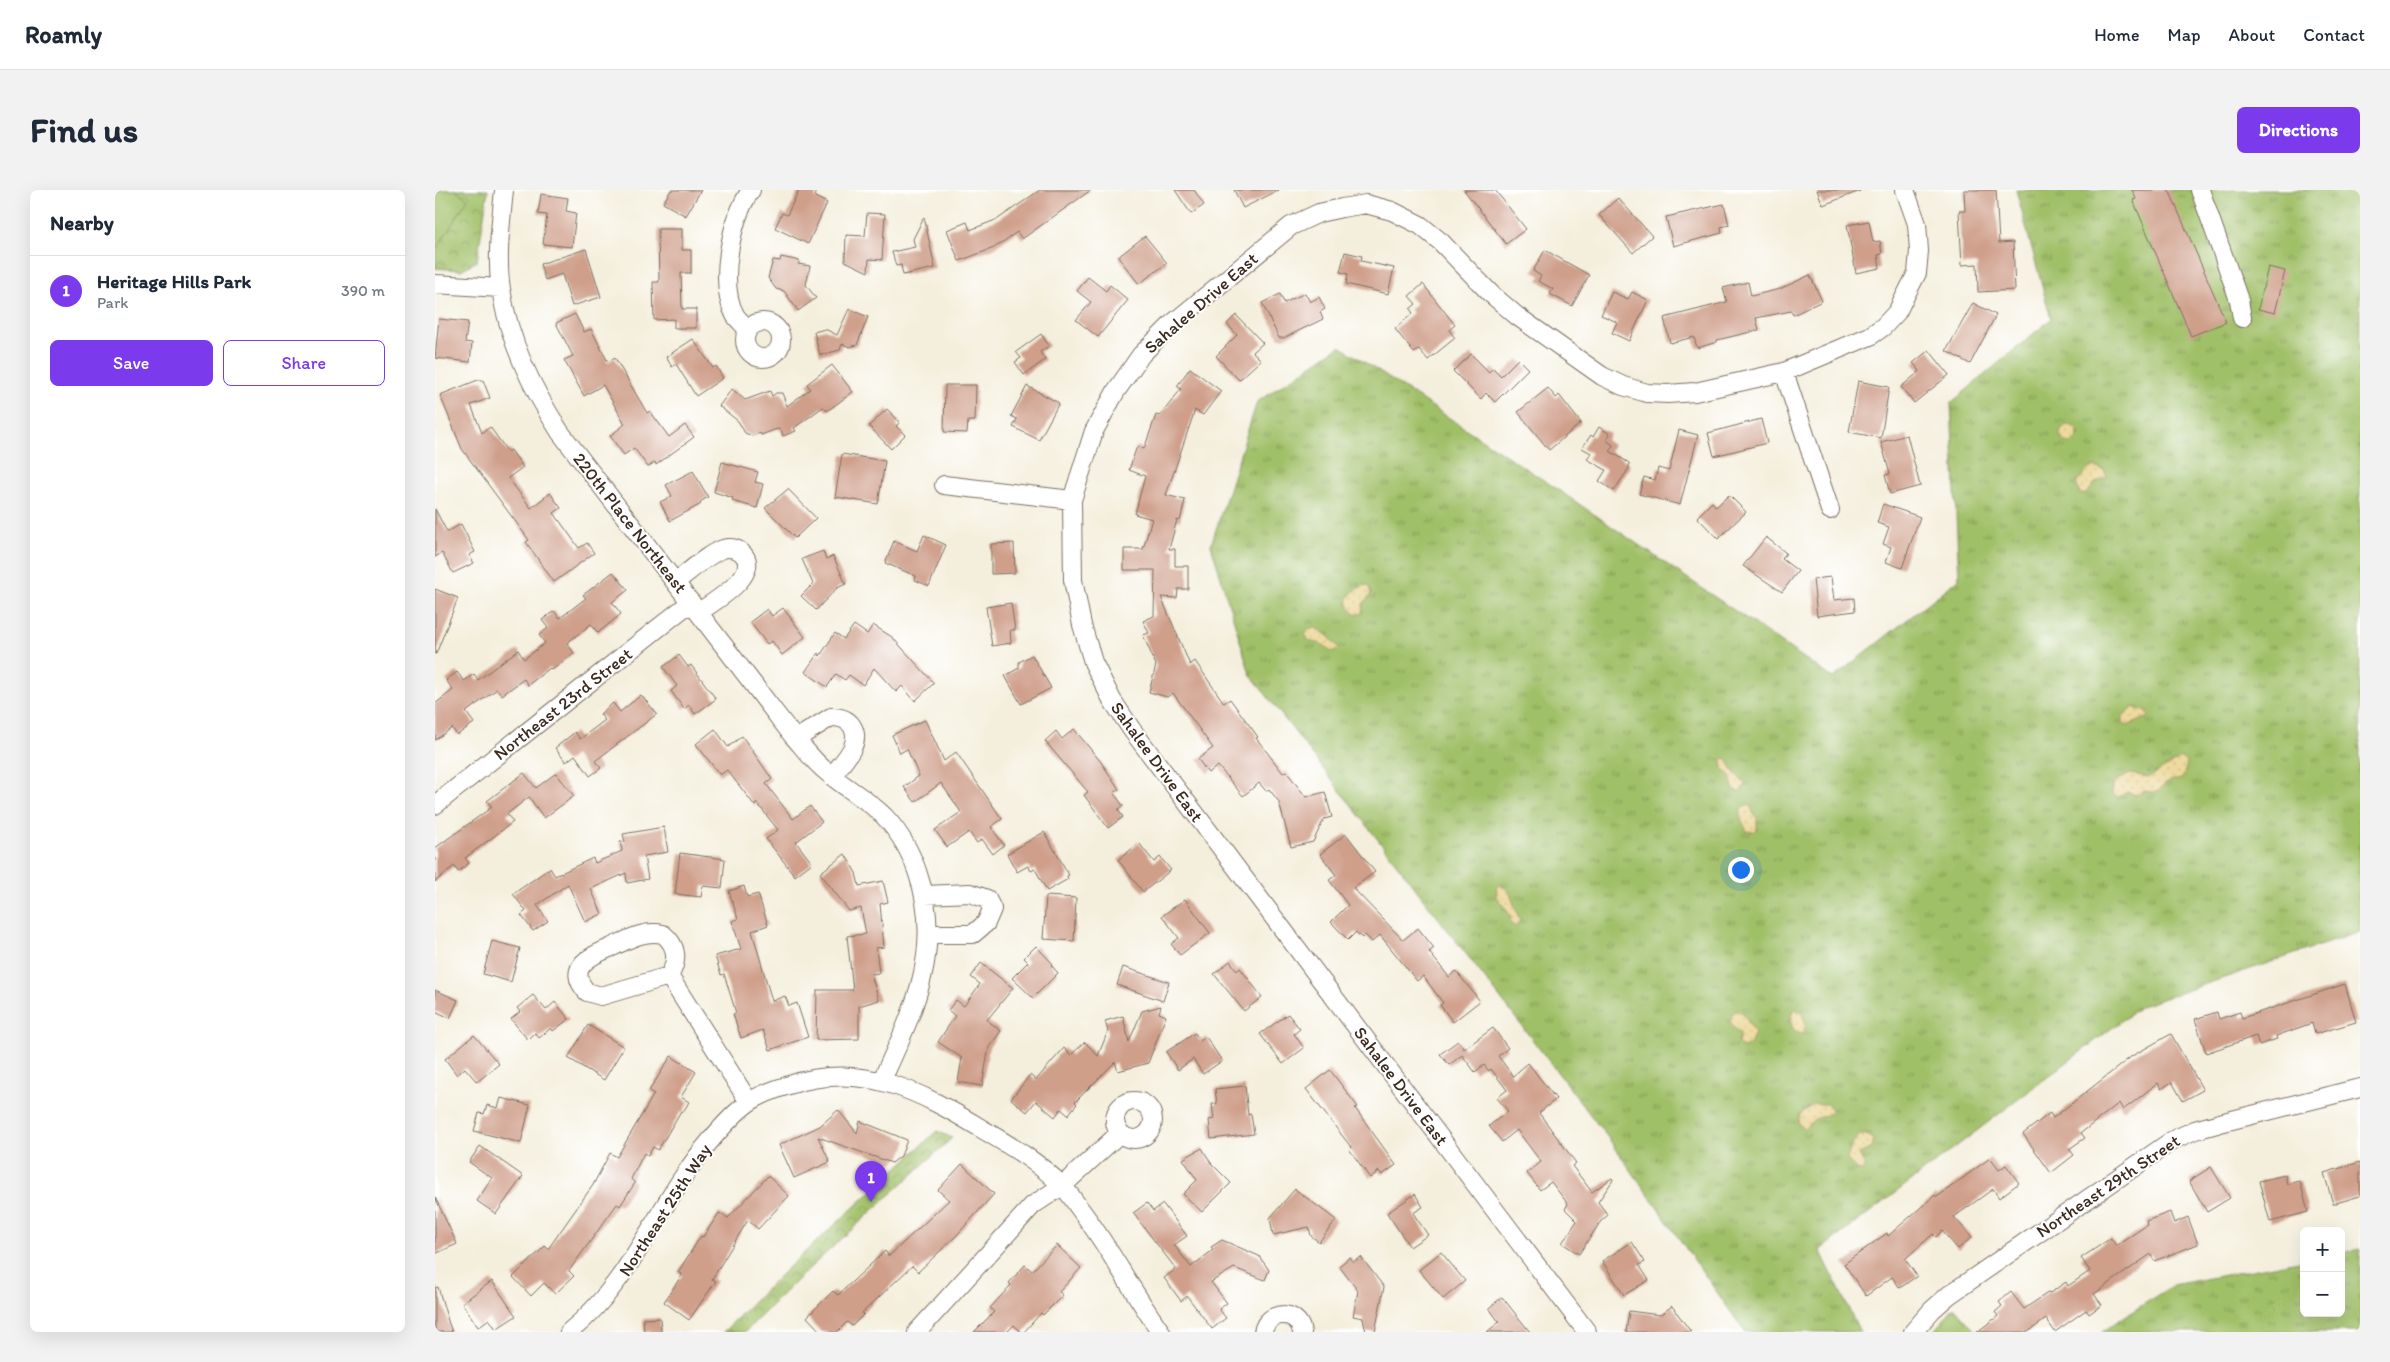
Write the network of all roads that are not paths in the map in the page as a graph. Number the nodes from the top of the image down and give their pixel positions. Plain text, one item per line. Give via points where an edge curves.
1 (504, 190) edge
2 (751, 190) edge
3 (1905, 190) edge
4 (2200, 190) edge
5 (1368, 197) edge
6 (435, 284) edge
7 (500, 288) junction
8 (2242, 318) dead end
9 (748, 329) dead end
10 (1784, 372) junction
11 (944, 485) dead end
12 (1072, 500) junction
13 (1830, 510) dead end
14 (675, 582) junction
15 (695, 607) junction
16 (796, 739) junction
17 (832, 776) junction
18 (435, 805) edge
19 (925, 895) junction
20 (928, 934) junction
21 (669, 976) junction
22 (882, 1080) junction
23 (2360, 1088) edge
24 (749, 1102) junction
25 (1119, 1133) dead end
26 (1062, 1186) junction
27 (569, 1332) edge
28 (917, 1332) edge
29 (1161, 1332) edge
30 (1263, 1332) edge
31 (1301, 1332) edge
32 (1587, 1332) edge
33 (1913, 1332) edge

1 - 7 street, 220th Place Northeast via 499,235
2 - 9 street via 734,227 728,266 732,306 735,315
3 - 10 street, Sahalee Drive East via 1917,224 1919,251 1917,273 1897,312 1870,336
4 - 8 street via 2239,300
5 - 10 street, Sahalee Drive East via 1420,225 1517,316 1602,376 1623,386 1647,393 1695,392
5 - 12 street, Sahalee Drive East via 1291,226 1172,324 1141,355 1116,390 1094,431
6 - 7 street
7 - 14 street, 220th Place Northeast via 522,366 541,403
10 - 13 street
11 - 12 street
12 - 32 street, Sahalee Drive East via 1073,580 1093,662 1112,700 1131,730
14 - 15 street, 220th Place Northeast
14 - 15 street, Northeast 23rd Street via 723,548 736,549 745,557 747,569 742,580
15 - 16 street, 220th Place Northeast
15 - 18 street, Northeast 23rd Street
16 - 17 street, 220th Place Northeast
16 - 17 street via 831,717 849,722 855,742
17 - 19 street, 220th Place Northeast via 883,816 902,838
19 - 20 street, 220th Place Northeast
19 - 20 street via 970,893 987,899 992,909 986,923 973,934
20 - 22 street, 220th Place Northeast via 923,974 908,1022
21 - 21 street via 676,963 675,950 669,938 657,933 638,935 591,956 581,966 579,980 587,992 601,996
21 - 24 street
22 - 24 street, Northeast 25th Way via 845,1075 811,1078
22 - 26 street, Northeast 25th Way via 950,1110 1016,1150
23 - 33 street, Northeast 29th Street via 2212,1125 2173,1140 1949,1295
24 - 27 street, Northeast 25th Way via 709,1142 611,1292
25 - 26 street
26 - 28 street via 1033,1205
26 - 29 street, Northeast 25th Way via 1092,1224
30 - 31 street via 1267,1321 1279,1315 1292,1317

